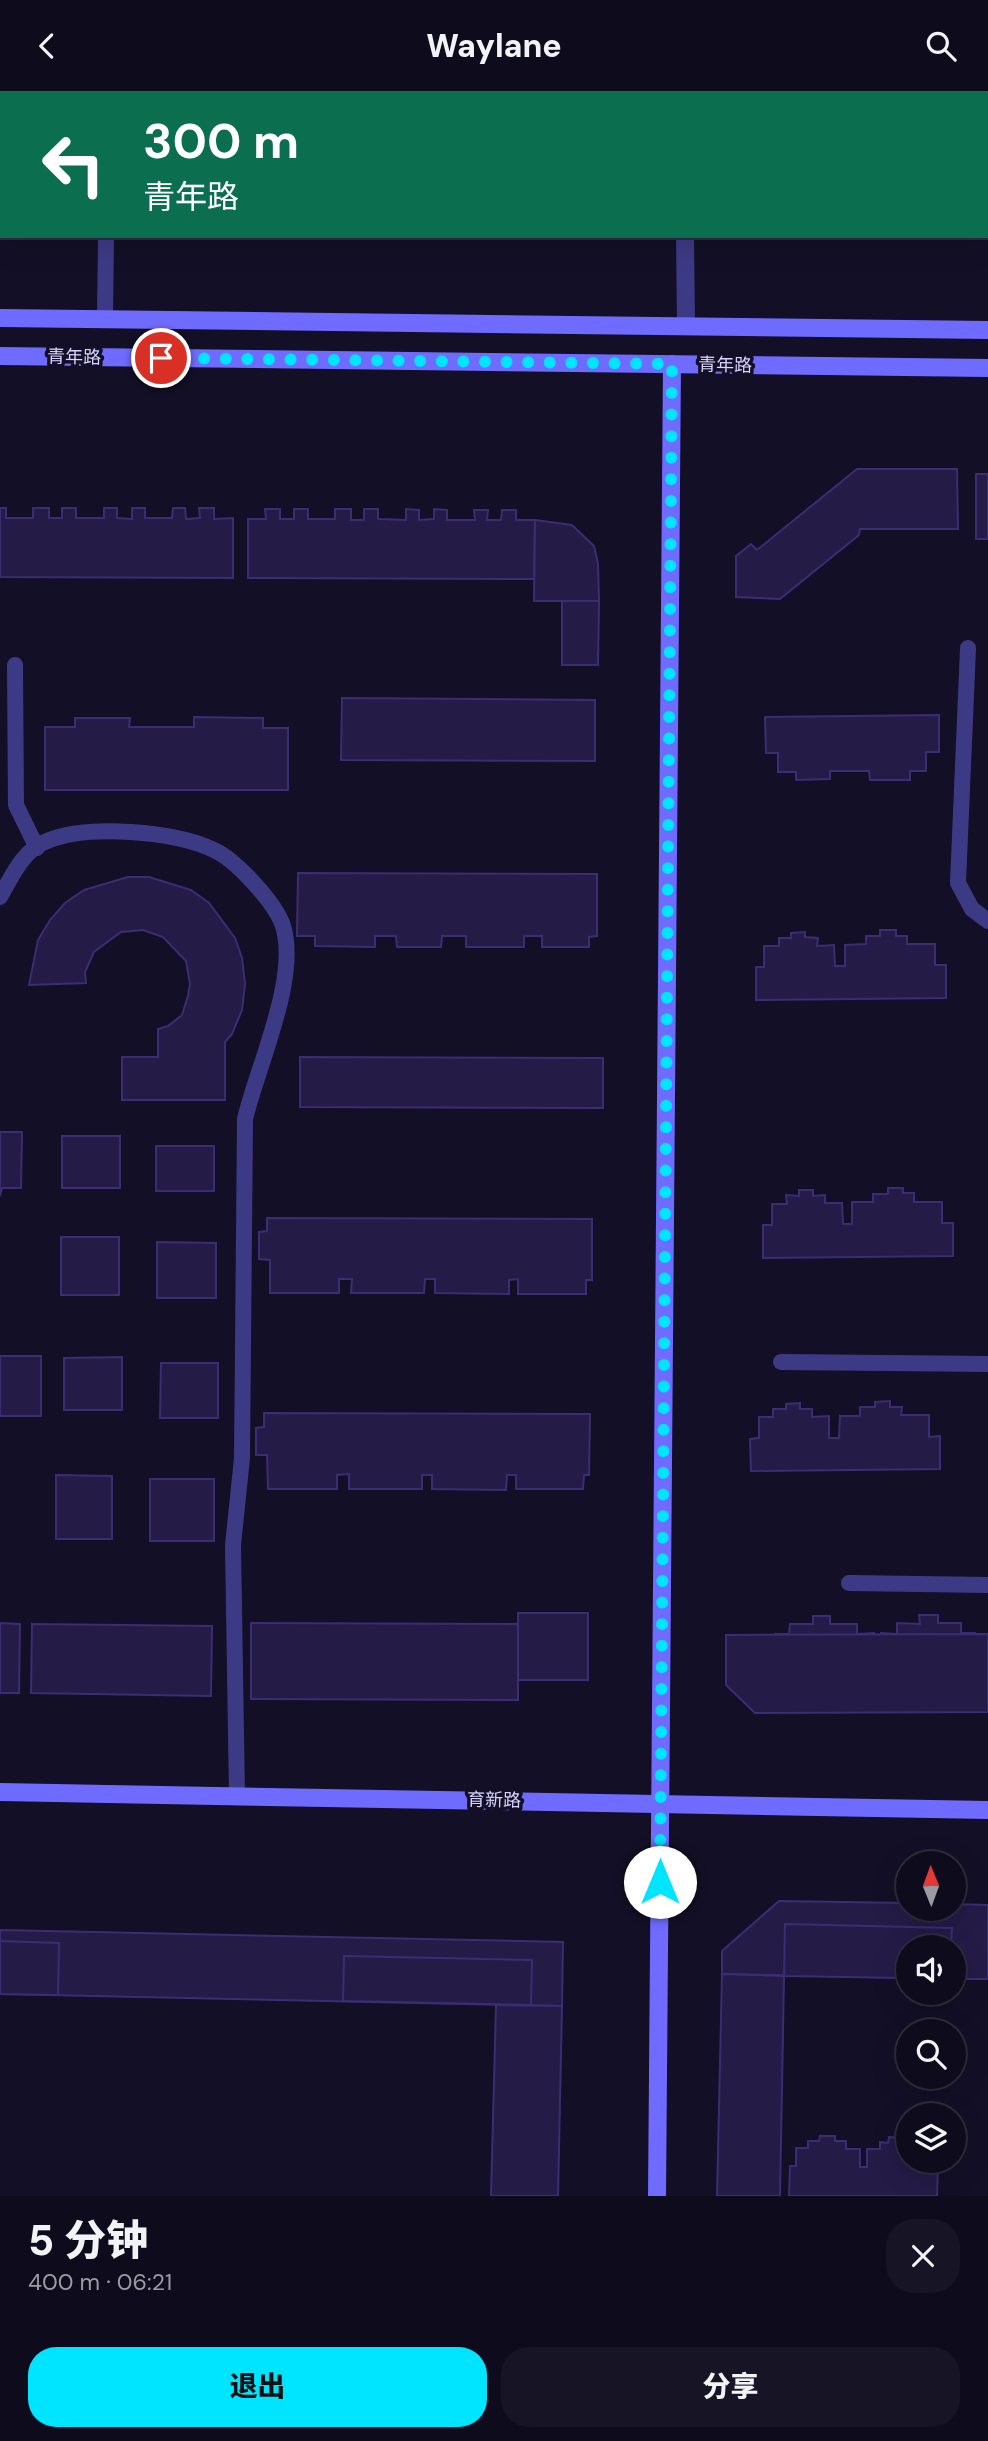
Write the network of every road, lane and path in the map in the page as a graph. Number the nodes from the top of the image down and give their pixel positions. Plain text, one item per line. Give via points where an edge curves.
1 (106, 238) edge
2 (685, 238) edge
3 (0, 318) edge
4 (105, 319) junction
5 (686, 326) junction
6 (988, 330) edge
7 (0, 356) edge
8 (672, 364) junction
9 (988, 368) edge
10 (968, 648) dead end
11 (15, 665) dead end
12 (37, 848) junction
13 (0, 897) edge
14 (988, 921) edge
15 (781, 1361) dead end
16 (988, 1364) edge
17 (849, 1583) dead end
18 (988, 1585) edge
19 (0, 1792) edge
20 (237, 1796) junction
21 (660, 1803) junction
22 (988, 1809) edge
23 (657, 2196) edge

1 - 4 lane
2 - 5 street
3 - 4 street
4 - 5 street
5 - 6 street
7 - 8 street, 青年路
8 - 9 street, 青年路
8 - 21 street
10 - 14 lane via 958,883 972,909
11 - 12 lane via 16,805
12 - 13 lane via 22,858
12 - 20 lane via 46,841 89,833 171,836 216,850 266,896 282,924 287,959 272,1035 245,1119 242,1458 233,1545
15 - 16 lane
17 - 18 lane
19 - 20 street, 育新路
20 - 21 street, 育新路
21 - 22 street, 育新路
21 - 23 street

